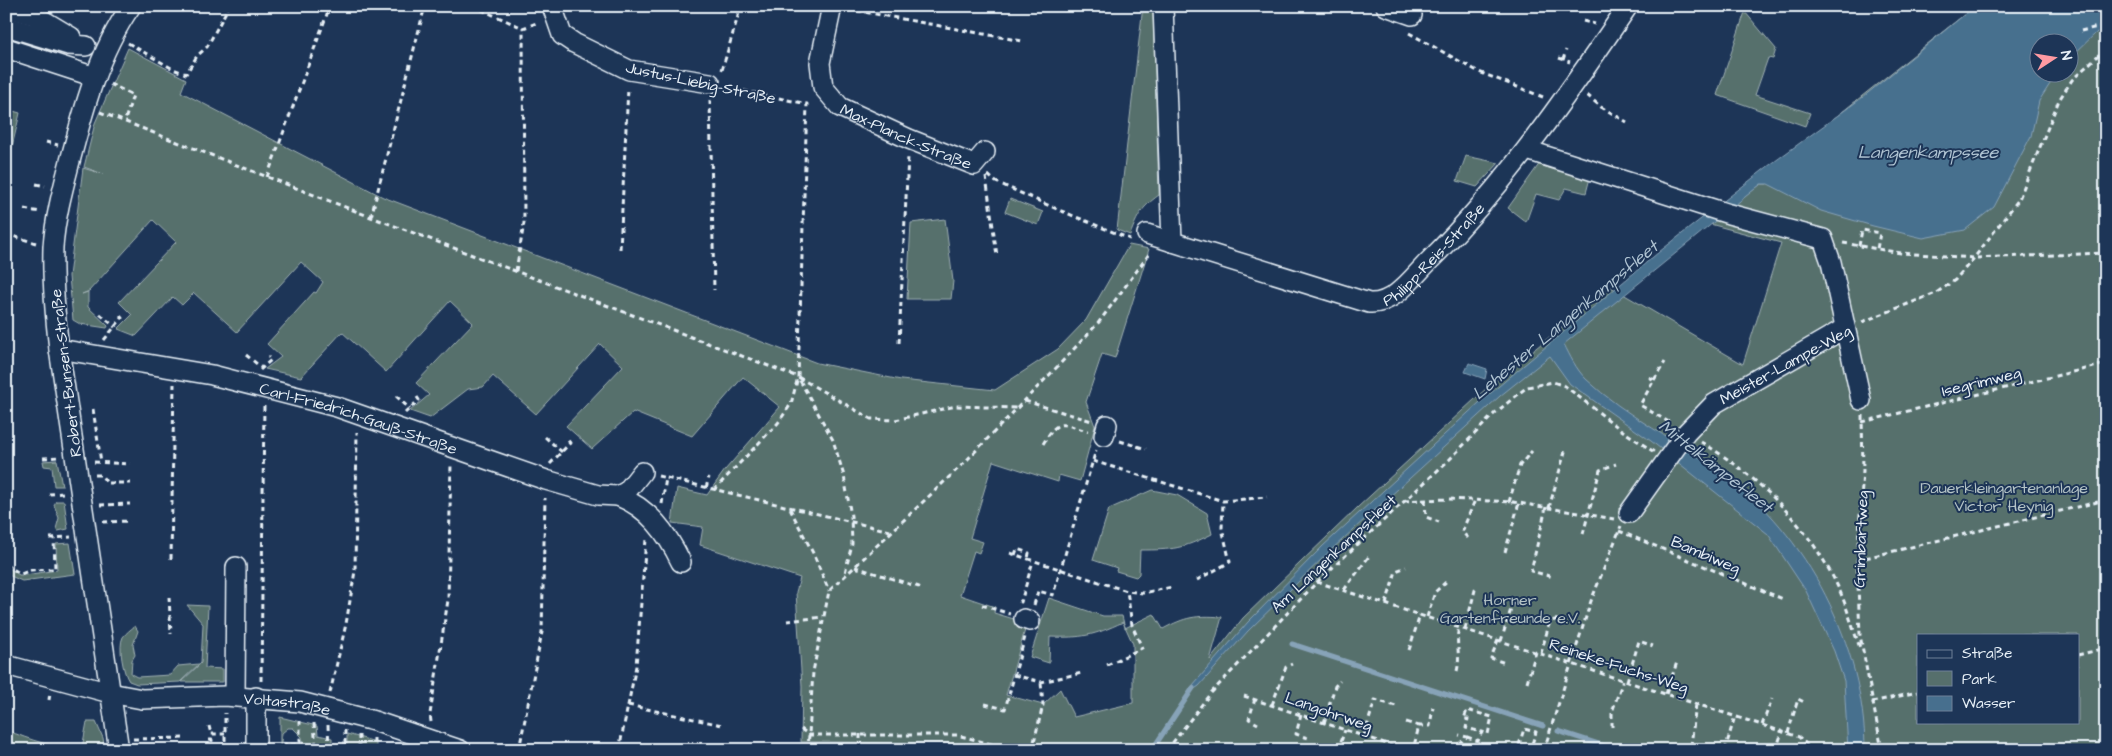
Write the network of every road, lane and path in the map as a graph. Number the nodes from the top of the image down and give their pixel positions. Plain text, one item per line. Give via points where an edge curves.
1 (131, 6) edge
2 (229, 6) edge
3 (330, 6) edge
4 (425, 6) edge
5 (473, 6) edge
6 (741, 6) edge
7 (1163, 6) edge
8 (1386, 6) edge
9 (1628, 6) edge
10 (6, 7) edge
11 (838, 7) edge
12 (553, 11) edge
13 (6, 12) edge
14 (1412, 15) joint
15 (6, 18) edge
16 (2106, 25) edge
17 (6, 26) edge
18 (36, 27) junction
19 (523, 28) junction
20 (2081, 31) dead end
21 (115, 35) junction
22 (1022, 41) dead end
23 (82, 43) dead end
24 (6, 48) edge
25 (2106, 48) edge
26 (1566, 50) dead end
27 (1563, 60) dead end
28 (629, 70) junction
29 (95, 77) junction
30 (714, 84) junction
31 (1575, 85) junction
32 (1562, 104) junction
33 (86, 107) junction
34 (125, 120) junction
35 (1627, 122) dead end
36 (909, 139) junction
37 (1527, 150) junction
38 (985, 152) dead end
39 (267, 177) junction
40 (371, 217) junction
41 (6, 234) edge
42 (1823, 240) junction
43 (1158, 241) junction
44 (1859, 246) junction
45 (53, 248) junction
46 (620, 249) dead end
47 (1876, 249) junction
48 (2106, 253) edge
49 (997, 256) dead end
50 (1974, 258) junction
51 (516, 271) junction
52 (714, 290) dead end
53 (100, 314) dead end
54 (120, 316) dead end
55 (115, 327) junction
56 (1844, 328) junction
57 (899, 343) dead end
58 (59, 349) junction
59 (91, 354) junction
60 (246, 355) dead end
61 (1665, 362) dead end
62 (2106, 364) edge
63 (262, 368) dead end
64 (175, 369) junction
65 (798, 377) junction
66 (1649, 377) dead end
67 (1654, 380) junction
68 (265, 389) junction
69 (396, 396) dead end
70 (1861, 400) joint
71 (1025, 401) junction
72 (1019, 408) junction
73 (93, 409) dead end
74 (410, 409) dead end
75 (358, 414) junction
76 (1862, 422) junction
77 (1100, 429) junction
78 (545, 437) dead end
79 (567, 439) dead end
80 (1043, 444) dead end
81 (451, 446) junction
82 (1566, 448) dead end
83 (1675, 448) junction
84 (1146, 449) dead end
85 (1532, 451) dead end
86 (562, 452) junction
87 (43, 458) dead end
88 (49, 458) dead end
89 (1093, 461) junction
90 (130, 464) dead end
91 (1616, 464) dead end
92 (642, 472) joint
93 (100, 475) dead end
94 (709, 477) dead end
95 (666, 478) junction
96 (542, 479) junction
97 (130, 483) dead end
98 (706, 488) junction
99 (714, 490) junction
100 (618, 496) junction
101 (1267, 497) dead end
102 (1425, 500) junction
103 (1475, 500) junction
104 (2106, 500) edge
105 (1222, 501) junction
106 (1403, 501) junction
107 (1509, 502) junction
108 (1519, 503) junction
109 (130, 504) dead end
110 (103, 505) dead end
111 (790, 508) junction
112 (1548, 508) junction
113 (1588, 514) junction
114 (1622, 516) joint
115 (105, 522) dead end
116 (130, 522) dead end
117 (1439, 522) dead end
118 (658, 523) junction
119 (852, 523) junction
120 (891, 531) junction
121 (1619, 531) dead end
122 (1583, 534) dead end
123 (54, 538) dead end
124 (1468, 538) dead end
125 (1616, 540) dead end
126 (1505, 552) dead end
127 (1010, 553) dead end
128 (1370, 555) dead end
129 (171, 559) dead end
130 (1857, 560) junction
131 (1033, 561) junction
132 (681, 562) dead end
133 (6, 565) edge
134 (236, 566) dead end
135 (854, 567) junction
136 (1406, 567) dead end
137 (1060, 569) junction
138 (844, 577) junction
139 (1553, 577) dead end
140 (1197, 580) dead end
141 (1448, 580) dead end
142 (1317, 582) junction
143 (1172, 587) dead end
144 (1478, 588) dead end
145 (918, 590) dead end
146 (1344, 590) junction
147 (829, 591) junction
148 (1127, 591) junction
149 (169, 597) dead end
150 (1518, 599) dead end
151 (1783, 599) dead end
152 (1018, 601) dead end
153 (1386, 604) junction
154 (982, 605) dead end
155 (1420, 615) junction
156 (823, 617) junction
157 (1427, 617) junction
158 (1560, 619) dead end
159 (1027, 620) junction
160 (787, 621) dead end
161 (1459, 627) junction
162 (1464, 629) junction
163 (171, 634) dead end
164 (1500, 640) junction
165 (1653, 646) dead end
166 (2106, 648) edge
167 (1409, 650) dead end
168 (1861, 650) junction
169 (1536, 652) junction
170 (1541, 653) junction
171 (2080, 654) edge
172 (1677, 662) dead end
173 (1505, 663) dead end
174 (1572, 663) junction
175 (1292, 664) dead end
176 (6, 665) edge
177 (1107, 665) dead end
178 (1458, 671) dead end
179 (1082, 673) dead end
180 (1014, 675) junction
181 (1625, 680) junction
182 (1340, 681) dead end
183 (1041, 682) junction
184 (1527, 682) dead end
185 (258, 689) junction
186 (1917, 692) edge
187 (110, 693) junction
188 (1666, 694) junction
189 (230, 696) junction
190 (1244, 696) dead end
191 (1772, 699) dead end
192 (1255, 700) junction
193 (1872, 702) junction
194 (1806, 703) dead end
195 (985, 704) dead end
196 (1696, 704) junction
197 (628, 705) junction
198 (1272, 705) junction
199 (1396, 706) dead end
200 (1432, 707) dead end
201 (326, 708) junction
202 (1301, 715) junction
203 (1735, 716) junction
204 (300, 722) dead end
205 (1406, 722) dead end
206 (1324, 723) junction
207 (1258, 724) dead end
208 (314, 725) dead end
209 (722, 725) dead end
210 (1762, 725) junction
211 (210, 726) dead end
212 (1419, 726) junction
213 (1612, 727) dead end
214 (328, 729) dead end
215 (801, 729) dead end
216 (1345, 730) junction
217 (1482, 732) junction
218 (1782, 732) junction
219 (225, 734) junction
220 (345, 734) dead end
221 (860, 734) junction
222 (1788, 734) junction
223 (809, 735) junction
224 (1459, 735) dead end
225 (1364, 736) junction
226 (1466, 737) junction
227 (185, 738) dead end
228 (359, 738) dead end
229 (1308, 738) dead end
230 (139, 739) dead end
231 (209, 740) dead end
232 (1478, 741) junction
233 (374, 742) dead end
234 (282, 744) dead end
235 (292, 744) junction
236 (434, 745) edge
237 (1390, 745) junction
238 (1691, 746) dead end
239 (225, 749) edge
240 (1338, 749) edge
241 (118, 750) edge
242 (256, 750) edge
243 (292, 750) edge
244 (316, 750) edge
245 (329, 750) edge
246 (345, 750) edge
247 (359, 750) edge
248 (374, 750) edge
249 (460, 750) edge
250 (519, 750) edge
251 (620, 750) edge
252 (808, 750) edge
253 (860, 750) edge
254 (1014, 750) edge
255 (1032, 750) edge
256 (1167, 750) edge
257 (1344, 750) edge
258 (1388, 750) edge
259 (1405, 750) edge
260 (1413, 750) edge
261 (1452, 750) edge
262 (1475, 750) edge
263 (1531, 750) edge
264 (1544, 750) edge
265 (1725, 750) edge
266 (1776, 750) edge
267 (1812, 750) edge
268 (1882, 750) edge

1 - 21 street, Robert-Bunsen-Straße
2 - 21 path via 207,46 186,74
3 - 39 path
4 - 40 path
5 - 19 path
6 - 30 path
7 - 43 street
8 - 14 street
9 - 31 street, Philipp-Reis-Straße
10 - 18 street
11 - 22 path
11 - 36 street, Max-Planck-Straße via 820,63 824,87 840,107
12 - 19 path
12 - 28 street, Justus-Liebig-Straße via 562,34
13 - 15 street via 30,20 28,25
14 - 32 path via 1408,33 1423,42 1479,72
16 - 20 path
17 - 18 street
18 - 23 street
19 - 51 path via 524,223
21 - 29 street, Robert-Bunsen-Straße
24 - 29 street
25 - 50 path, Meister-Lampe-Weg via 2072,80 2059,100 2019,199
26 - 27 path
28 - 30 street, Justus-Liebig-Straße
28 - 46 path
29 - 33 street, Robert-Bunsen-Straße
29 - 34 path via 133,95
30 - 52 path
30 - 65 path, Justus-Liebig-Straße via 807,104
31 - 32 street, Philipp-Reis-Straße
31 - 35 path via 1601,107
32 - 37 street, Philipp-Reis-Straße
33 - 34 path
33 - 45 street, Robert-Bunsen-Straße via 63,190
34 - 39 path
36 - 38 street, Max-Planck-Straße via 974,165
36 - 57 path
37 - 42 street
37 - 43 street, Philipp-Reis-Straße via 1470,220 1398,292 1382,302 1369,303
39 - 40 path
40 - 51 path
41 - 45 path
42 - 44 path
42 - 56 street via 1831,262
43 - 49 path, Max-Planck-Straße via 1114,233 996,182 985,173
43 - 71 path via 1098,322
44 - 47 path
44 - 47 path via 1862,230 1880,233
45 - 58 street, Robert-Bunsen-Straße
47 - 50 path via 1900,254
48 - 50 path
50 - 56 path, Meister-Lampe-Weg via 1955,280 1936,293
51 - 65 path
53 - 55 path
54 - 55 path via 122,318
55 - 59 path
56 - 70 street
56 - 83 street, Meister-Lampe-Weg via 1714,404
58 - 59 street, Carl-Friedrich-Gauß-Straße
58 - 187 street, Robert-Bunsen-Straße
59 - 64 street, Carl-Friedrich-Gauß-Straße
60 - 63 path
61 - 67 path
62 - 76 path, Isegrimweg
64 - 68 street, Carl-Friedrich-Gauß-Straße
64 - 129 path
65 - 72 path via 871,419 894,420 956,406
65 - 99 path via 791,404 778,423
65 - 119 path via 833,440 844,476
66 - 67 path
67 - 83 path via 1640,405
68 - 75 street, Carl-Friedrich-Gauß-Straße
68 - 185 path
69 - 74 path
70 - 76 path, Grimbartweg
71 - 72 path
71 - 77 path
72 - 120 path
73 - 90 path via 99,462
75 - 81 street, Carl-Friedrich-Gauß-Straße
75 - 201 path via 355,572
76 - 130 path, Grimbartweg via 1863,471
77 - 80 path via 1059,424 1054,426
77 - 84 path
77 - 89 path
78 - 86 path
79 - 86 path via 570,443
81 - 96 street, Carl-Friedrich-Gauß-Straße
81 - 236 path via 448,600 430,714
82 - 112 path
83 - 106 path via 1620,429 1565,386 1553,382 1539,384 1516,394
83 - 114 street, Meister-Lampe-Weg
83 - 168 path via 1744,471 1781,506 1808,538 1837,585
85 - 107 path via 1520,465
86 - 96 path
87 - 88 path
89 - 105 path
89 - 137 path
91 - 113 path via 1600,470
92 - 95 path
92 - 100 street via 633,485
93 - 97 path via 108,483
94 - 98 path
95 - 98 path
95 - 118 path
96 - 100 street, Carl-Friedrich-Gauß-Straße via 598,495
96 - 250 path via 542,632
98 - 99 path
99 - 111 path
100 - 118 street
101 - 105 path
102 - 103 path, Am Langenkampsfleet
102 - 106 path, Am Langenkampsfleet
102 - 117 path via 1426,517
103 - 107 path, Am Langenkampsfleet
103 - 124 path via 1462,532
104 - 130 path
105 - 140 path via 1222,528 1230,562
106 - 142 path, Am Langenkampsfleet
107 - 108 path, Am Langenkampsfleet
108 - 112 path, Am Langenkampsfleet
108 - 126 path
109 - 110 path
111 - 119 path
111 - 147 path
112 - 113 path, Am Langenkampsfleet
112 - 139 path via 1531,571
113 - 114 path, Am Langenkampsfleet
113 - 122 path
115 - 116 path
118 - 132 street
118 - 197 path via 648,526 636,666
119 - 120 path
119 - 138 path via 852,544
120 - 135 path
121 - 151 path, Bambiweg
123 - 133 path via 55,569 30,570 21,574
125 - 174 path via 1591,601
127 - 131 path
128 - 146 path
130 - 168 path, Grimbartweg
131 - 137 path
131 - 152 path via 1021,602
134 - 189 street
135 - 138 path
135 - 145 path via 919,587
136 - 153 path via 1396,571
137 - 148 path
137 - 159 path via 1053,595 1038,591
138 - 147 path
141 - 157 path via 1435,592
142 - 146 path, Reineke-Fuchs-Weg
142 - 256 path, Am Langenkampsfleet via 1210,694
143 - 148 path via 1143,593
144 - 162 path
146 - 153 path, Reineke-Fuchs-Weg
147 - 156 path
148 - 177 path via 1132,625 1142,648
149 - 163 path
150 - 164 path via 1512,606
153 - 155 path, Reineke-Fuchs-Weg
154 - 159 path
155 - 157 path, Reineke-Fuchs-Weg
155 - 167 path
156 - 160 path
156 - 223 path via 813,672
157 - 161 path, Reineke-Fuchs-Weg
158 - 170 path via 1550,621
159 - 180 path
161 - 162 path, Reineke-Fuchs-Weg
161 - 178 path via 1456,636 1460,662
162 - 164 path, Reineke-Fuchs-Weg
164 - 169 path, Reineke-Fuchs-Weg
164 - 173 path via 1491,658
165 - 181 path via 1639,641
166 - 171 path
168 - 193 path, Grimbartweg
169 - 170 path, Reineke-Fuchs-Weg
169 - 184 path
170 - 174 path, Reineke-Fuchs-Weg
172 - 188 path
174 - 181 path, Reineke-Fuchs-Weg
174 - 264 path
175 - 198 path via 1286,667
176 - 187 street, Voltastraße
179 - 183 path
180 - 183 path
180 - 195 path via 1005,709
181 - 188 path, Reineke-Fuchs-Weg
181 - 213 path via 1612,712
182 - 206 path via 1335,686
183 - 255 path via 1043,705
185 - 189 street, Voltastraße
185 - 201 street, Voltastraße
185 - 242 street
186 - 193 path
187 - 189 street, Voltastraße via 142,699
187 - 241 street, Robert-Bunsen-Straße
188 - 196 path, Reineke-Fuchs-Weg
189 - 219 path
190 - 192 path, Langohrweg
191 - 210 path
192 - 198 path, Langohrweg
192 - 207 path via 1249,719
193 - 268 path, Grimbartweg
194 - 222 path via 1798,700
196 - 203 path, Reineke-Fuchs-Weg
196 - 238 path
197 - 209 path
197 - 251 path
198 - 202 path, Langohrweg
199 - 225 path via 1375,700
200 - 212 path via 1430,726
201 - 236 street, Voltastraße via 374,721
202 - 206 path, Langohrweg
202 - 229 path via 1296,734
203 - 210 path, Reineke-Fuchs-Weg
203 - 265 path
204 - 235 path via 300,742
205 - 212 path
206 - 216 path, Langohrweg
208 - 244 path
210 - 218 path, Reineke-Fuchs-Weg
211 - 219 path via 211,734
212 - 260 path
214 - 245 path
215 - 223 path
216 - 225 path, Langohrweg
216 - 240 path
217 - 217 path via 1466,728 1467,710 1492,717 1488,734
217 - 232 path
218 - 222 path, Reineke-Fuchs-Weg
218 - 266 path
219 - 239 path
220 - 246 path
221 - 223 path
221 - 253 path
221 - 254 path via 957,735
222 - 267 path, Reineke-Fuchs-Weg via 1799,737
223 - 252 path
224 - 226 path
225 - 237 path, Langohrweg
226 - 232 path
226 - 261 path
227 - 230 path
228 - 247 path
231 - 239 path via 212,740 212,748
232 - 262 path
233 - 248 path
234 - 235 path
235 - 243 path
236 - 249 street, Voltastraße
237 - 258 path
237 - 259 path, Langohrweg
240 - 257 path
263 - 263 path via 1536,732 1524,729 1521,746

